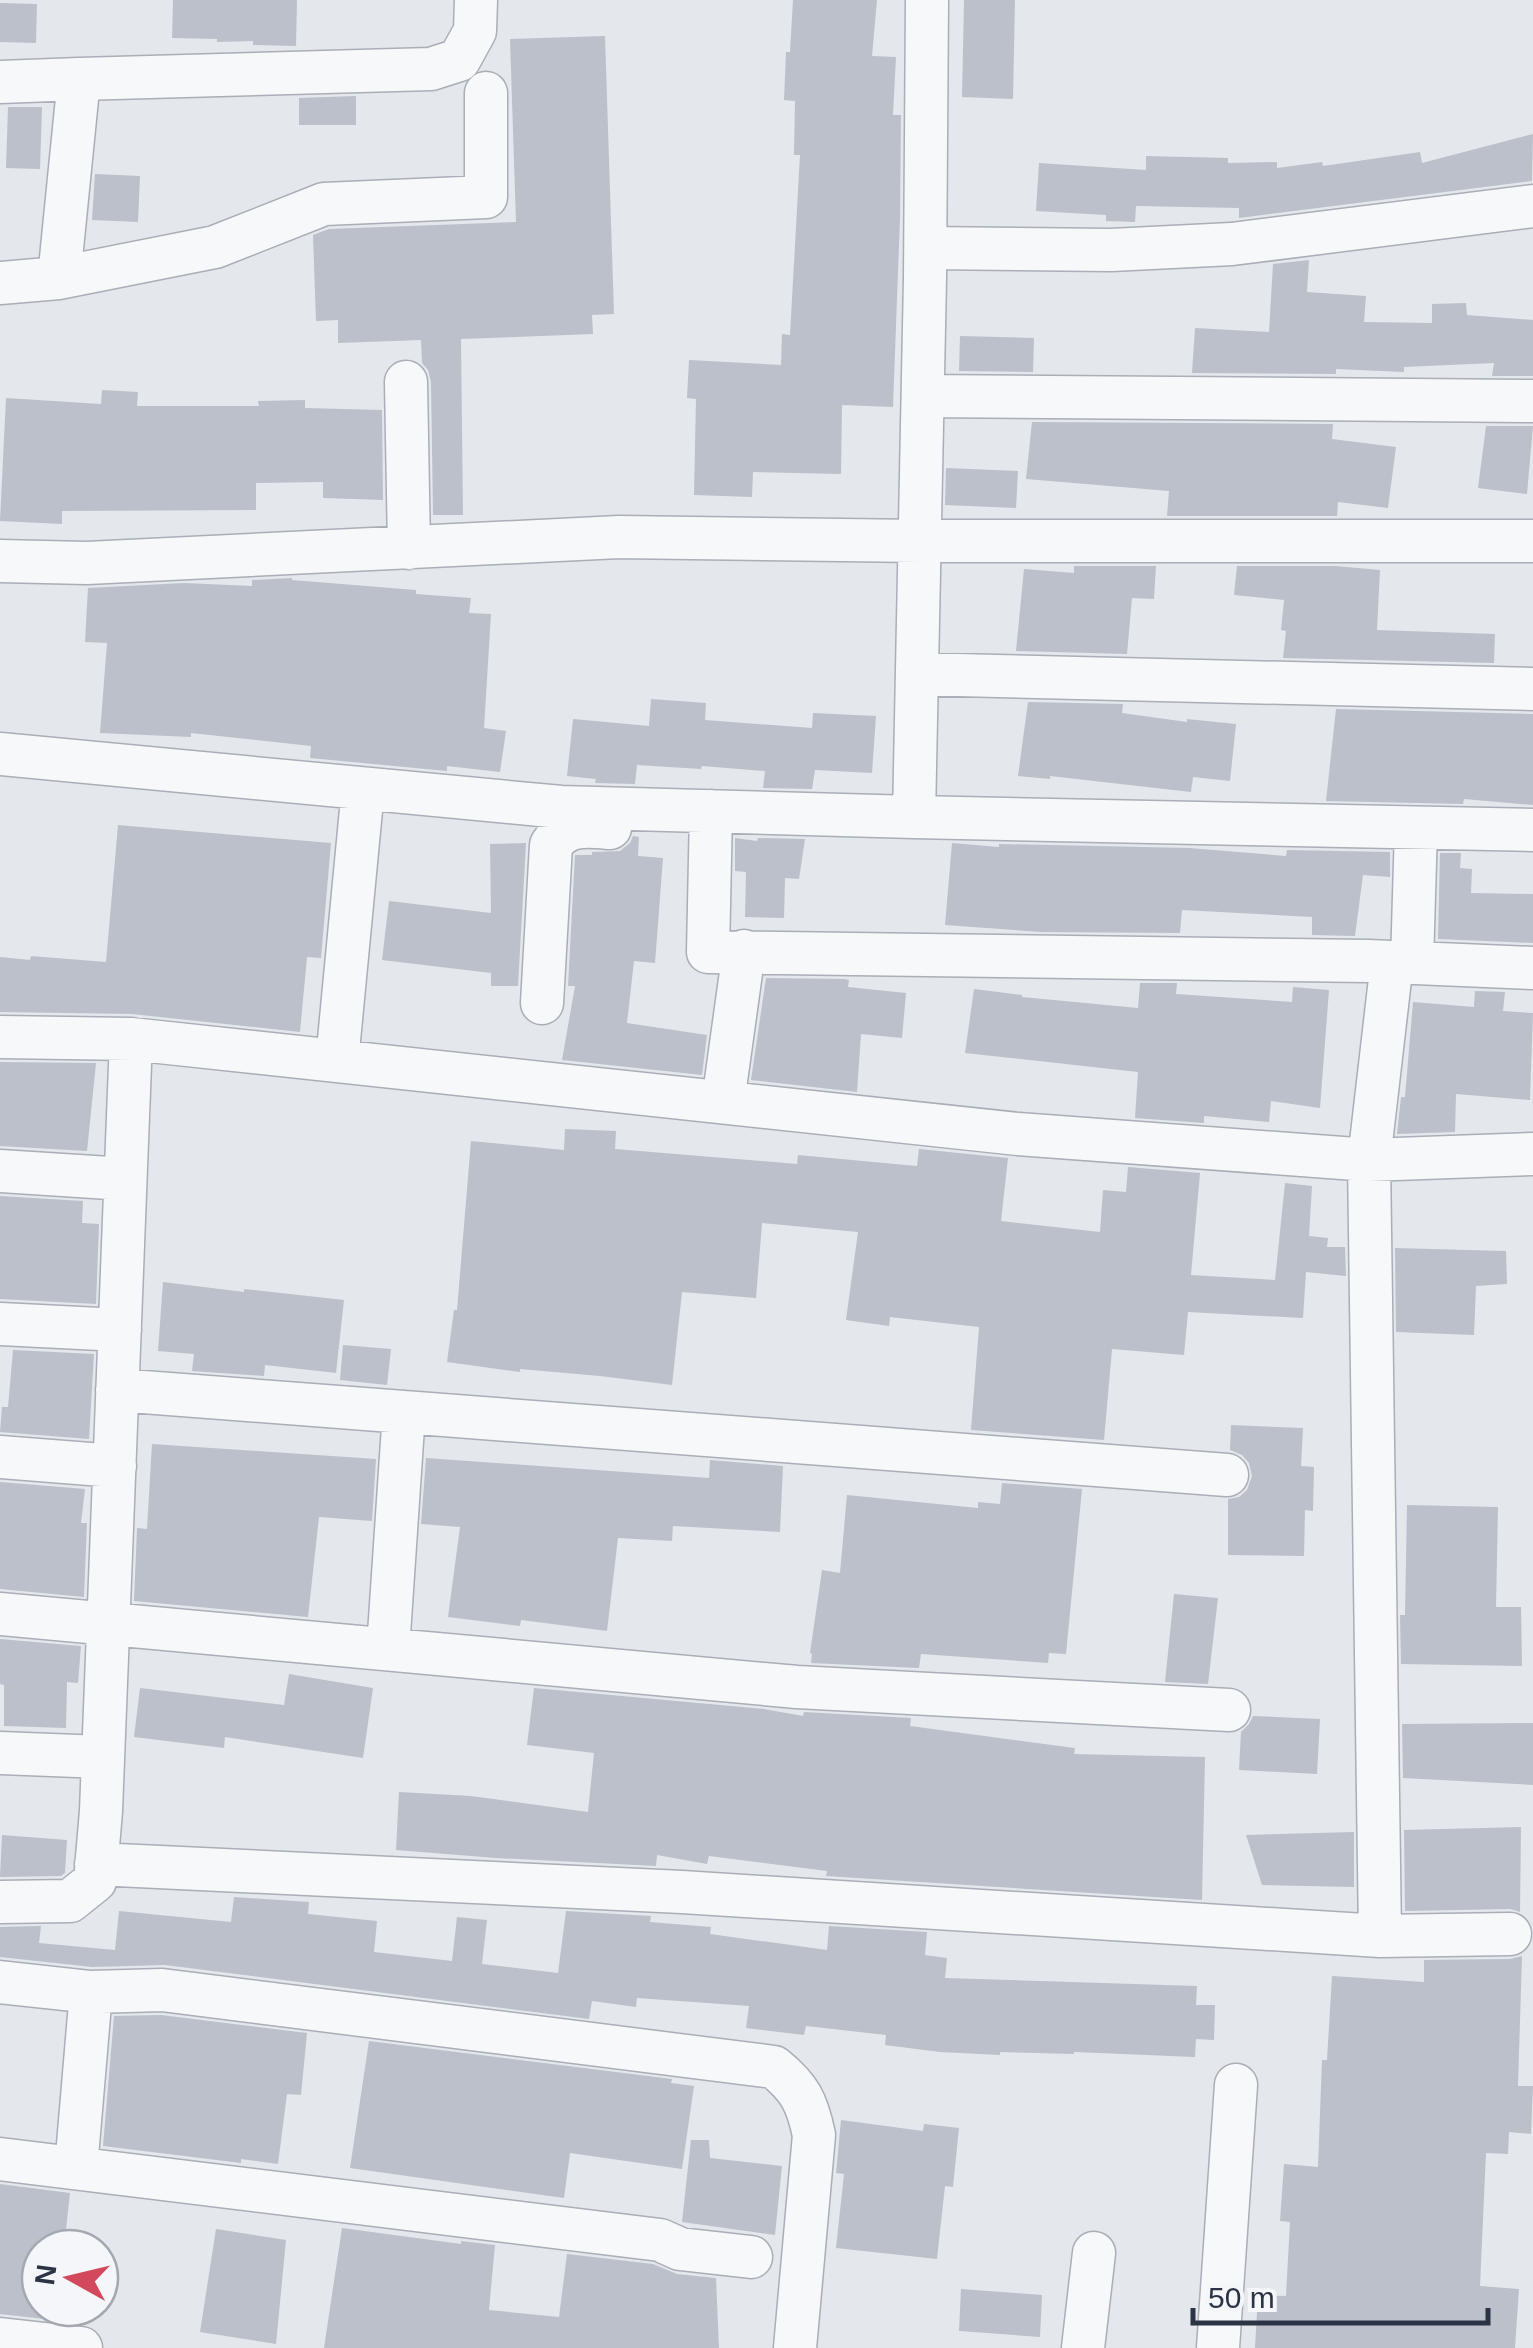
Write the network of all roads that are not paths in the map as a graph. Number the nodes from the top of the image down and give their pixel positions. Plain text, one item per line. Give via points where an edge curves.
1 (476, 0) edge
2 (926, 0) edge
3 (79, 79) junction
4 (0, 82) edge
5 (486, 93) dead end
6 (1533, 206) edge
7 (926, 248) junction
8 (59, 278) junction
9 (0, 282) edge
10 (406, 382) dead end
11 (923, 396) junction
12 (1533, 401) edge
13 (920, 541) junction
14 (1533, 541) edge
15 (409, 548) junction
16 (0, 561) edge
17 (917, 674) junction
18 (1533, 689) edge
19 (0, 754) edge
20 (363, 789) junction
21 (914, 818) junction
22 (711, 823) junction
23 (1416, 828) junction
24 (1533, 830) edge
25 (744, 951) junction
26 (1402, 962) junction
27 (1533, 968) edge
28 (542, 1003) dead end
29 (0, 1038) edge
30 (130, 1039) junction
31 (337, 1061) junction
32 (723, 1102) junction
33 (1533, 1154) edge
34 (1369, 1160) junction
35 (0, 1170) edge
36 (125, 1180) junction
37 (0, 1324) edge
38 (120, 1330) junction
39 (118, 1390) junction
40 (404, 1412) junction
41 (0, 1457) edge
42 (115, 1466) junction
43 (1227, 1475) dead end
44 (0, 1614) edge
45 (108, 1623) junction
46 (388, 1649) junction
47 (1229, 1710) dead end
48 (0, 1754) edge
49 (104, 1757) junction
50 (96, 1864) junction
51 (0, 1902) edge
52 (1510, 1934) dead end
53 (1380, 1936) junction
54 (0, 1982) edge
55 (91, 1992) junction
56 (1236, 2084) dead end
57 (0, 2160) edge
58 (76, 2168) junction
59 (1094, 2253) dead end
60 (751, 2257) dead end
61 (0, 2339) edge
62 (82, 2348) edge
63 (796, 2348) edge
64 (1083, 2348) edge
65 (1218, 2348) edge

1 - 3 street via 475,31 459,60 431,68
2 - 7 street
3 - 4 street
3 - 8 street
5 - 8 street via 486,197 324,204 216,247
6 - 7 street via 1232,244
7 - 11 street
8 - 9 street
10 - 15 street
11 - 12 street
11 - 13 street
13 - 14 street
13 - 15 street via 619,538
13 - 17 street
15 - 16 street
17 - 18 street
17 - 21 street
19 - 20 street
20 - 22 street
20 - 31 street
21 - 22 street
21 - 23 street
22 - 25 street via 708,952
22 - 28 street via 581,826 558,835 549,854
23 - 24 street
23 - 26 street
25 - 26 street
25 - 32 street
26 - 27 street
26 - 34 street
29 - 30 street
30 - 31 street
30 - 36 street
31 - 32 street
32 - 34 street via 1018,1134
33 - 34 street
34 - 53 street
35 - 36 street
36 - 38 street
37 - 38 street
38 - 39 street
39 - 40 street
39 - 42 street
40 - 43 street
40 - 46 street
41 - 42 street
42 - 45 street
44 - 45 street
45 - 46 street
45 - 49 street
46 - 47 street via 797,1687
48 - 49 street
49 - 50 street
50 - 51 street via 95,1881 70,1900
50 - 53 street
52 - 53 street
54 - 55 street
55 - 58 street
55 - 63 street via 162,1990 774,2068 808,2106 814,2135
56 - 65 street
57 - 58 street
58 - 60 street
59 - 64 street
61 - 62 street

